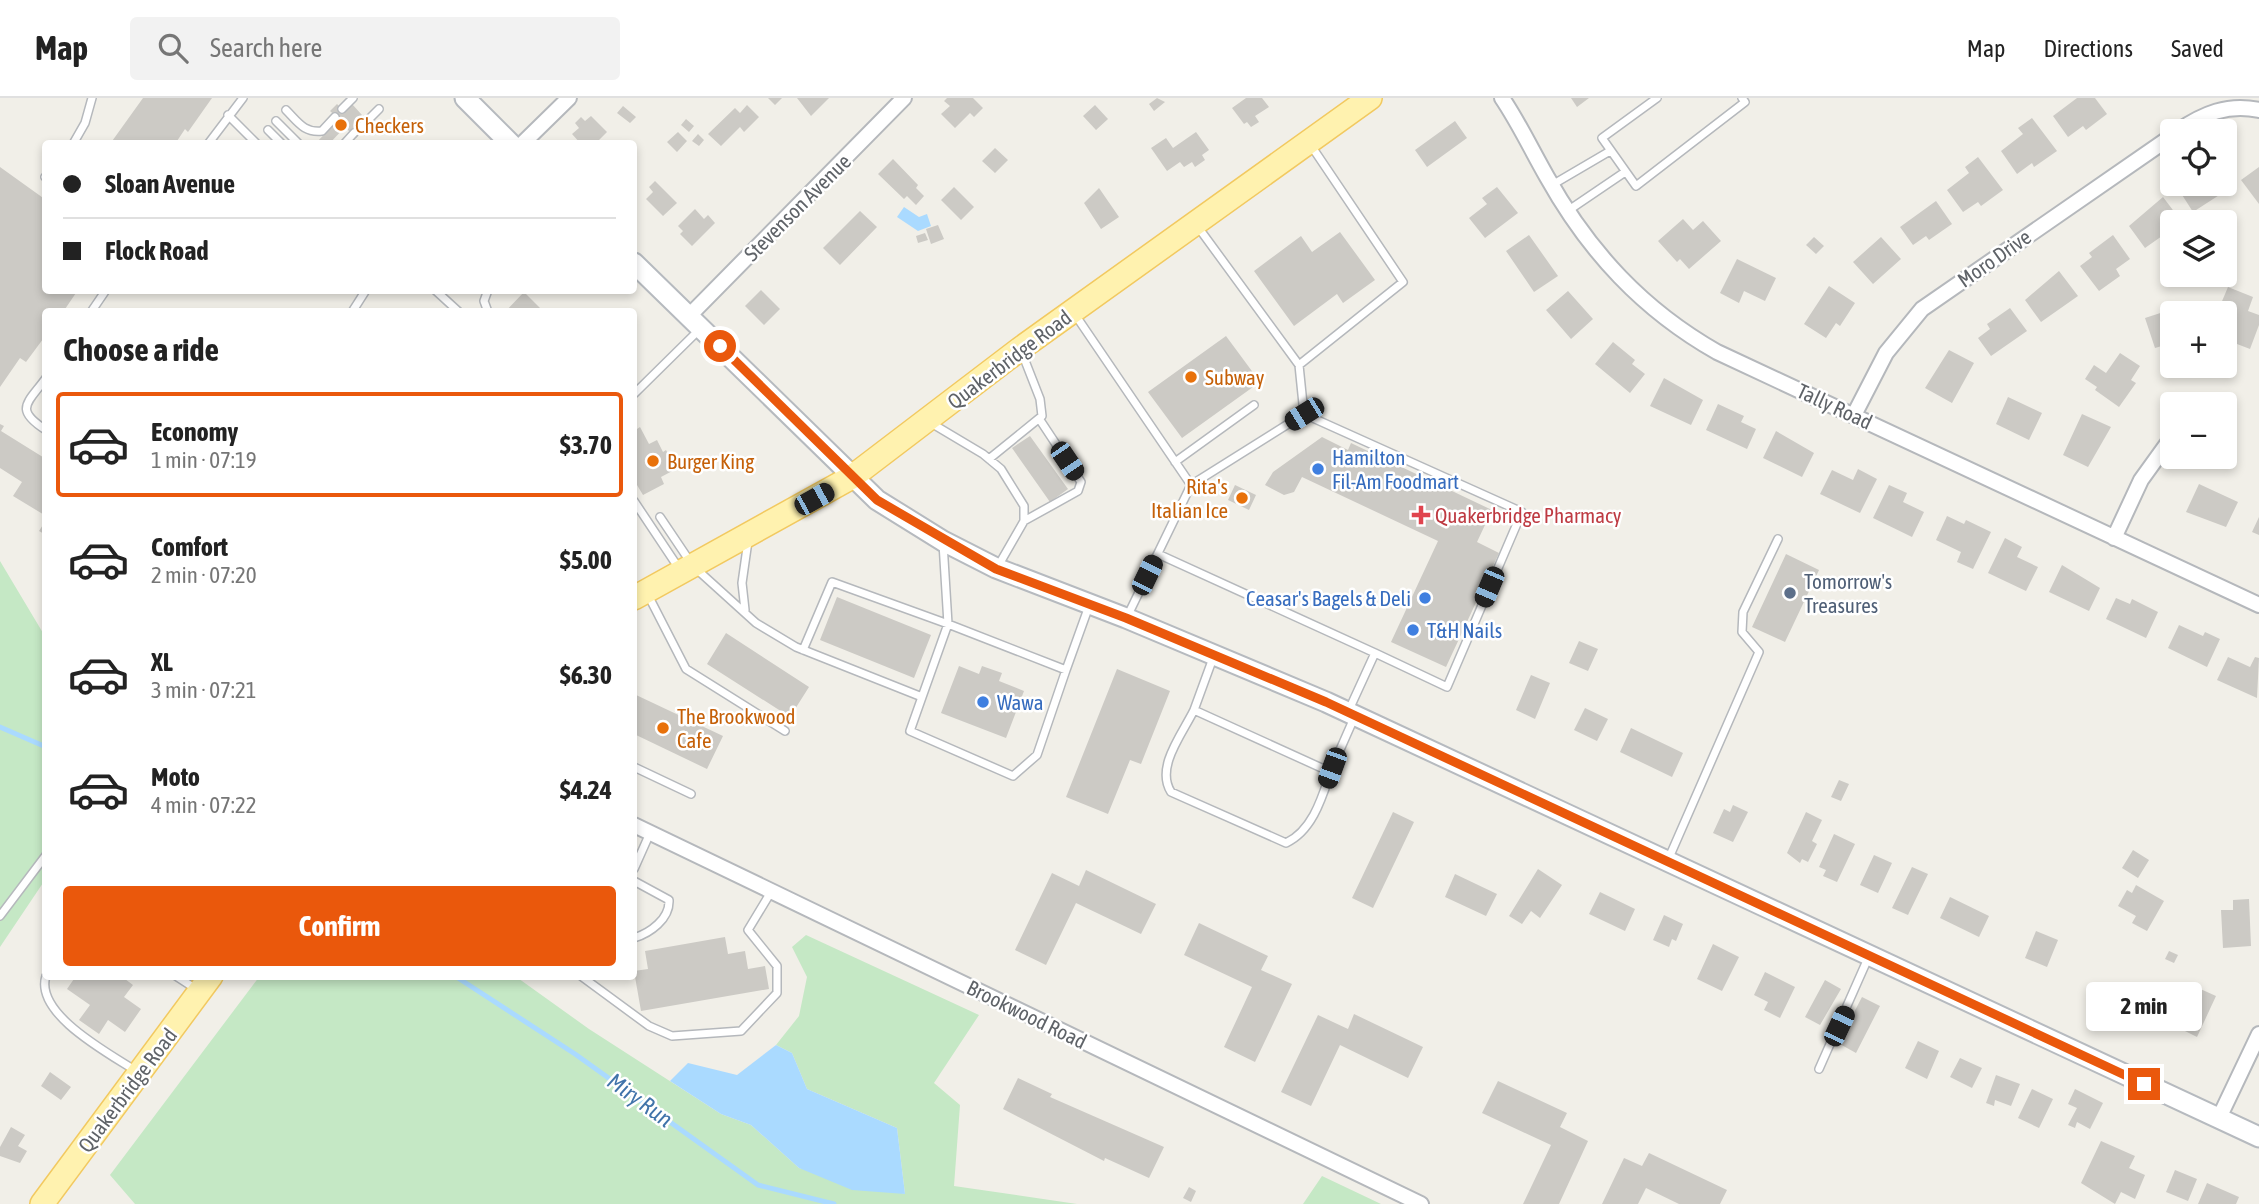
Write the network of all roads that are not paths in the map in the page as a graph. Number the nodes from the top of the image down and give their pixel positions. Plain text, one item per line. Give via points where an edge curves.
1 (92, 98) edge
2 (243, 98) edge
3 (353, 98) edge
4 (465, 98) edge
5 (569, 98) edge
6 (904, 98) edge
7 (1370, 98) edge
8 (1502, 98) edge
9 (1657, 98) edge
10 (1742, 98) edge
11 (379, 109) dead end
12 (286, 110) dead end
13 (342, 110) dead end
14 (2259, 110) edge
15 (228, 116) junction
16 (335, 117) dead end
17 (2201, 119) edge
18 (276, 121) dead end
19 (268, 130) dead end
20 (76, 140) edge
21 (211, 140) edge
22 (253, 140) edge
23 (278, 140) edge
24 (295, 140) edge
25 (348, 140) edge
26 (507, 140) edge
27 (527, 140) edge
28 (1309, 142) junction
29 (2160, 144) edge
30 (1610, 151) junction
31 (1625, 172) junction
32 (1552, 185) junction
33 (1570, 210) junction
34 (1195, 223) junction
35 (637, 266) edge
36 (439, 294) edge
37 (455, 308) edge
38 (1073, 312) junction
39 (695, 322) junction
40 (1020, 349) junction
41 (1299, 365) junction
42 (42, 383) edge
43 (637, 391) edge
44 (1254, 405) dead end
45 (1304, 414) junction
46 (1854, 415) junction
47 (1040, 420) junction
48 (927, 421) junction
49 (42, 428) edge
50 (2160, 453) edge
51 (989, 459) junction
52 (1175, 462) junction
53 (852, 477) junction
54 (1191, 485) junction
55 (637, 505) edge
56 (660, 517) dead end
57 (1024, 521) junction
58 (749, 536) junction
59 (2114, 538) junction
60 (1777, 539) dead end
61 (943, 541) junction
62 (1157, 554) junction
63 (687, 569) junction
64 (996, 569) junction
65 (640, 594) edge
66 (1089, 605) junction
67 (2259, 606) edge
68 (745, 610) junction
69 (1126, 618) junction
70 (948, 624) junction
71 (803, 650) junction
72 (1375, 653) junction
73 (1215, 654) junction
74 (1066, 670) junction
75 (922, 697) junction
76 (1194, 710) junction
77 (1352, 714) junction
78 (785, 731) dead end
79 (637, 768) edge
80 (1332, 768) junction
81 (691, 794) dead end
82 (637, 826) edge
83 (650, 833) junction
84 (42, 860) edge
85 (1668, 861) junction
86 (637, 862) edge
87 (637, 883) edge
88 (771, 892) junction
89 (0, 916) edge
90 (637, 937) edge
91 (1870, 956) junction
92 (46, 980) edge
93 (586, 980) edge
94 (206, 984) edge
95 (2259, 1034) edge
96 (1819, 1069) dead end
97 (140, 1074) junction
98 (2218, 1118) junction
99 (2259, 1137) edge
100 (42, 1204) edge
101 (1421, 1204) edge

1 - 20 lane
2 - 15 lane
3 - 13 lane
4 - 26 main road
5 - 27 street
6 - 39 street, Stevenson Avenue
7 - 28 main road, Quakerbridge Road
8 - 32 street, Tally Road
9 - 30 lane via 1602,138
10 - 31 lane via 1745,102 1636,186
11 - 25 lane
12 - 16 lane via 312,132 322,131
14 - 17 street via 2235,107
15 - 21 lane
15 - 22 lane
18 - 24 lane
19 - 23 lane
28 - 34 main road, Quakerbridge Road
28 - 41 lane via 1403,282
29 - 46 street, Moro Drive via 1922,309 1886,353
30 - 31 lane
30 - 32 lane
31 - 33 lane
32 - 33 street, Tally Road
33 - 46 street, Tally Road via 1628,288 1683,333
34 - 38 main road, Quakerbridge Road
34 - 41 lane
35 - 39 main road
36 - 37 lane
38 - 40 main road, Quakerbridge Road
38 - 52 lane
39 - 43 lane
39 - 53 main road
40 - 47 lane via 1040,399
40 - 48 main road, Quakerbridge Road
41 - 45 lane
42 - 49 lane via 25,411 28,419
44 - 52 lane
45 - 54 lane
45 - 72 lane via 1522,512 1447,687
46 - 59 street, Tally Road
47 - 51 lane
47 - 57 lane via 1081,482 1078,491
48 - 51 lane
48 - 53 main road, Quakerbridge Road
50 - 59 street via 2141,480
51 - 57 lane via 1001,469 1024,506
52 - 54 lane
53 - 58 main road, Quakerbridge Road
53 - 61 main road via 877,500
54 - 62 lane
55 - 63 lane
56 - 63 lane
57 - 64 lane
58 - 63 main road, Quakerbridge Road
58 - 68 lane via 742,583
59 - 67 street, Tally Road
60 - 85 lane via 1743,611 1742,632 1759,652
61 - 64 main road
61 - 70 lane
62 - 69 lane
62 - 72 lane
63 - 65 main road, Quakerbridge Road
63 - 68 lane
64 - 66 main road
65 - 78 lane via 686,669
66 - 69 main road
66 - 74 lane
68 - 71 lane via 756,623
69 - 73 main road
70 - 71 lane via 832,582
70 - 74 lane
70 - 75 lane
71 - 75 lane
72 - 77 lane
73 - 76 lane
73 - 77 main road
74 - 75 lane via 1037,755 1013,776 910,731
76 - 80 lane via 1326,770
76 - 80 lane via 1170,758 1166,778 1171,792 1286,843 1296,839 1311,820
77 - 80 lane
77 - 85 main road
79 - 81 lane
82 - 83 street, Brookwood Road
83 - 86 lane
83 - 88 street, Brookwood Road
84 - 89 lane
85 - 91 main road
87 - 90 lane via 669,900 669,909 658,925
88 - 93 lane via 748,930 777,966 777,993 741,1031 673,1036 649,1026
88 - 101 street, Brookwood Road
91 - 96 lane
91 - 98 main road
92 - 97 lane via 46,998 60,1017
94 - 97 main road, Quakerbridge Road
95 - 98 street
97 - 100 main road, Quakerbridge Road
98 - 99 main road

